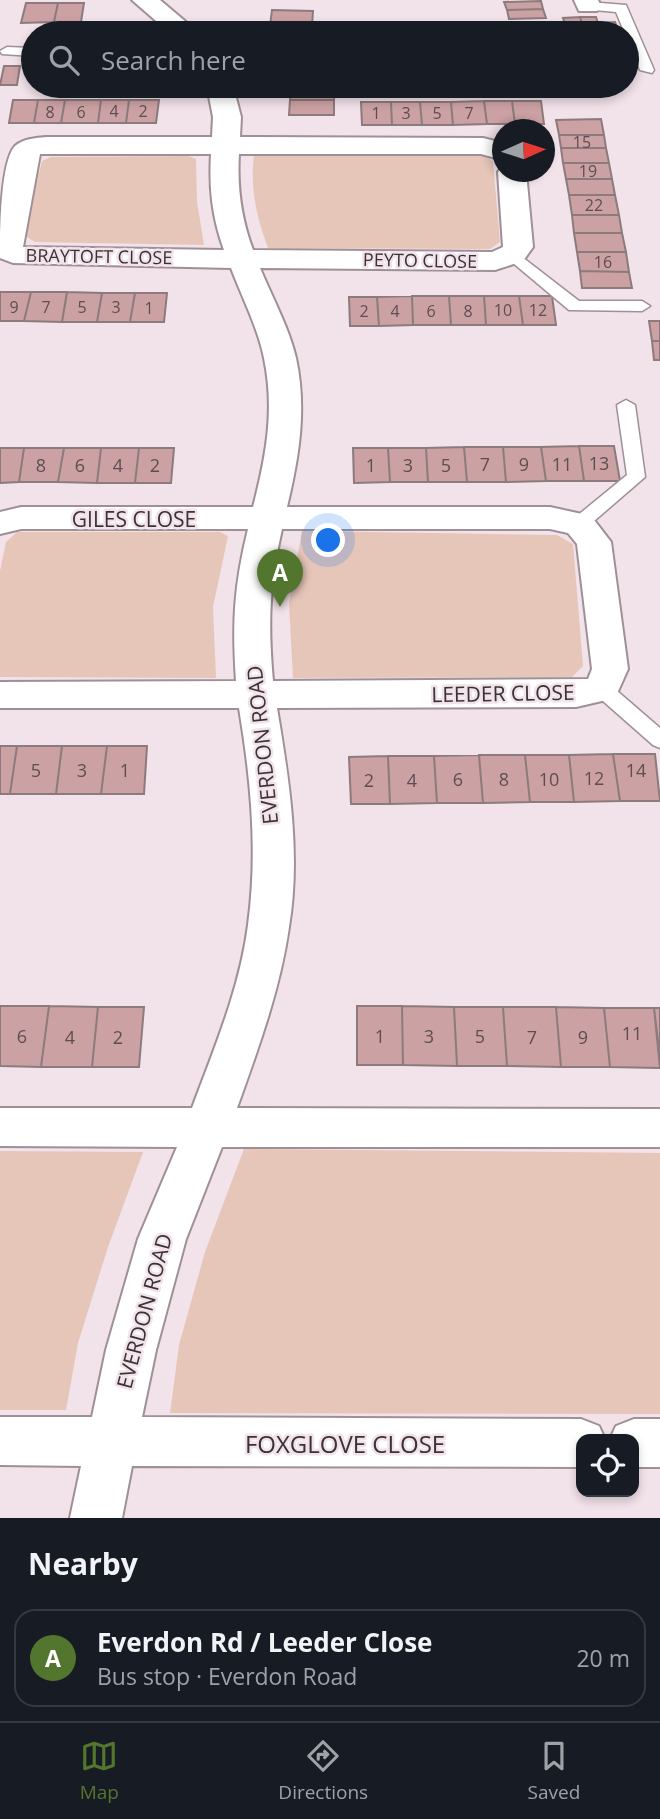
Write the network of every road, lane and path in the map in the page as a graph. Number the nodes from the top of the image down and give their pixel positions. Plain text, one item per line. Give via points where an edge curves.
1 (144, 0) edge
2 (587, 3) edge
3 (171, 21) edge
4 (626, 21) edge
5 (8, 51) dead end
6 (639, 51) edge
7 (21, 52) edge
8 (647, 70) dead end
9 (223, 98) edge
10 (225, 145) junction
11 (492, 149) edge
12 (513, 182) edge
13 (513, 255) junction
14 (6, 257) edge
15 (241, 258) junction
16 (642, 306) dead end
17 (626, 405) dead end
18 (268, 520) junction
19 (0, 523) edge
20 (579, 524) junction
21 (602, 688) junction
22 (256, 694) junction
23 (0, 695) edge
24 (660, 740) edge
25 (0, 1127) edge
26 (660, 1128) edge
27 (207, 1129) junction
28 (0, 1441) edge
29 (110, 1442) junction
30 (576, 1443) edge
31 (639, 1443) edge
32 (660, 1443) edge
33 (96, 1518) edge

1 - 3 street
2 - 4 lane via 621,8
5 - 7 lane
6 - 8 lane
9 - 10 street, EVERDON ROAD
10 - 11 street
10 - 14 street, BRAYTOFT CLOSE via 32,147 24,153
10 - 15 street, EVERDON ROAD via 223,187 229,225
12 - 13 street via 518,247
13 - 15 street, PEYTO CLOSE via 495,261
13 - 16 lane via 575,306
14 - 15 street, BRAYTOFT CLOSE
15 - 18 street, EVERDON ROAD via 280,358 285,400 285,447
17 - 20 lane via 636,477
18 - 19 street, GILES CLOSE via 21,518
18 - 20 street via 550,518
18 - 22 street, EVERDON ROAD via 253,579 250,625
20 - 21 street, LEEDER CLOSE via 594,542 610,669
21 - 22 street, LEEDER CLOSE via 576,694
21 - 24 lane
22 - 23 street
22 - 27 street, EVERDON ROAD via 271,786 268,926 250,1009
25 - 27 street
26 - 27 street
27 - 29 street, EVERDON ROAD via 162,1239
28 - 29 street, FOXGLOVE CLOSE
29 - 30 street, FOXGLOVE CLOSE
29 - 33 street, EVERDON ROAD
31 - 32 street

